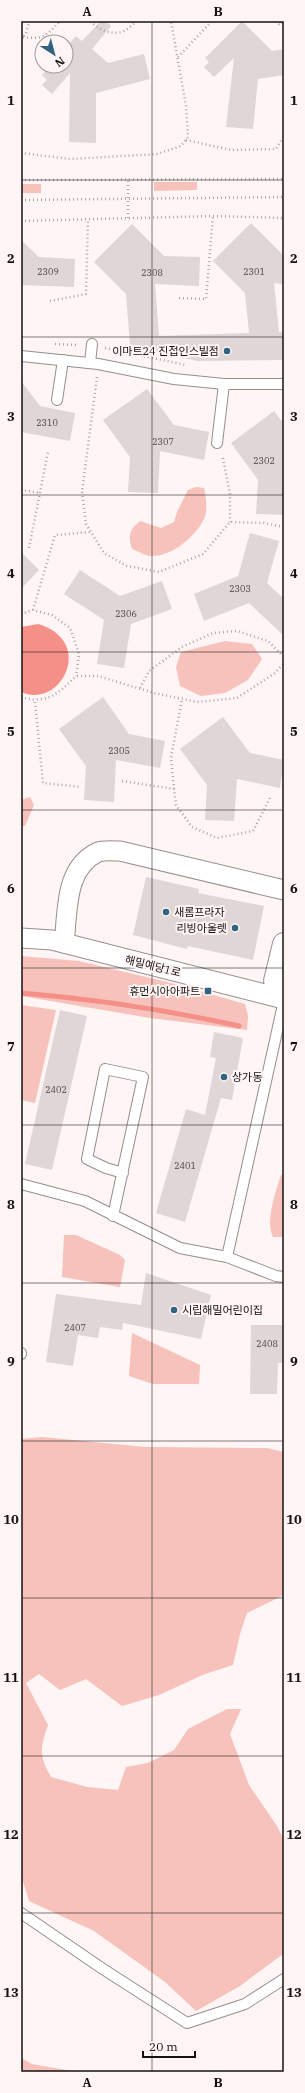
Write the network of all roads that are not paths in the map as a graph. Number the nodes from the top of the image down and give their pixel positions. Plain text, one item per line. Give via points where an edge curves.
1 (92, 345) road end
2 (21, 356) edge
3 (63, 360) junction
4 (94, 364) junction
5 (224, 384) junction
6 (284, 384) edge
7 (57, 400) dead end
8 (217, 443) dead end
9 (284, 890) edge
10 (21, 938) edge
11 (64, 943) junction
12 (284, 944) edge
13 (284, 999) edge
14 (122, 1173) junction
15 (21, 1184) edge
16 (113, 1216) junction
17 (227, 1257) junction
18 (284, 1277) edge
19 (21, 1912) edge
20 (284, 1979) edge

1 - 4 lane
2 - 3 lane
3 - 4 lane
3 - 7 lane
4 - 5 lane via 174,379
5 - 6 lane
5 - 8 lane
9 - 11 street via 120,851 99,852 78,868 70,889
10 - 11 street, 해밀예당1로
11 - 13 street, 해밀예당1로
12 - 13 street via 275,981
13 - 17 lane
14 - 14 lane via 143,1077 105,1069 87,1159
14 - 16 lane
15 - 16 lane via 85,1201
16 - 17 lane via 180,1248
17 - 18 lane
19 - 20 lane via 187,2023 245,2004

